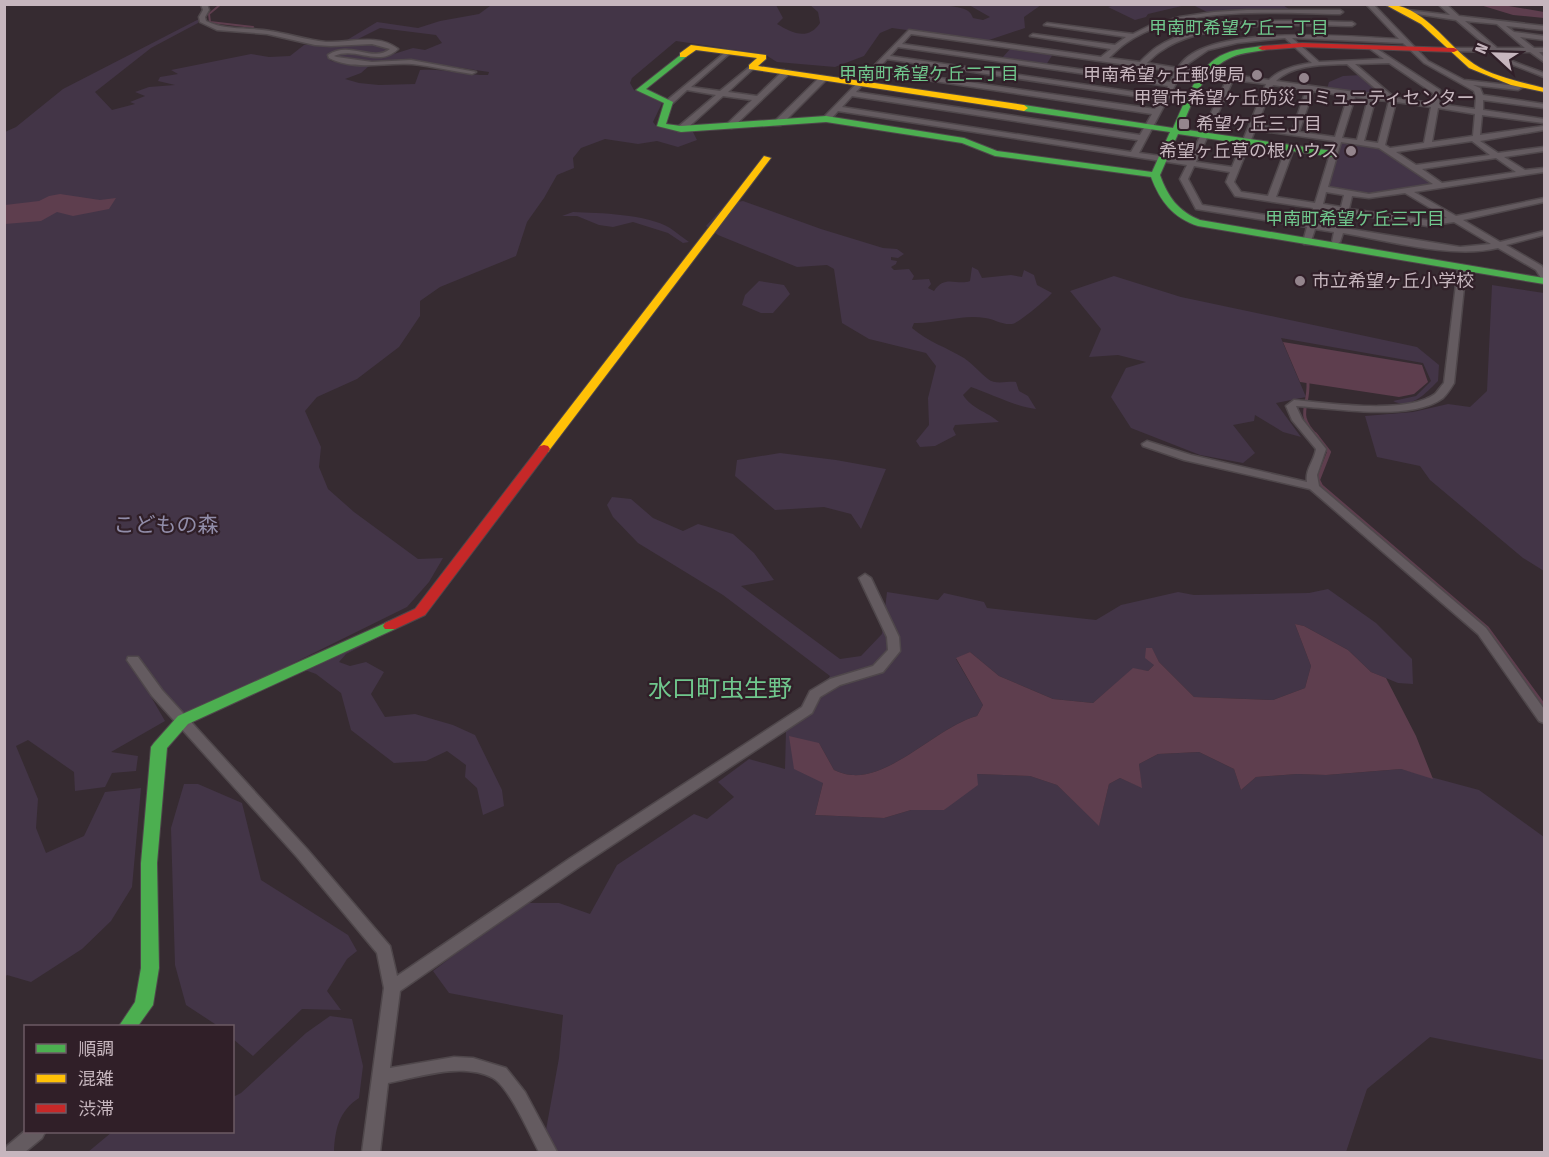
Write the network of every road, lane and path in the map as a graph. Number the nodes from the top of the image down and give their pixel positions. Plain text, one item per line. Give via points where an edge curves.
1 (204, 4) edge
2 (1333, 4) edge
3 (1370, 4) edge
4 (1387, 4) edge
5 (1441, 4) edge
6 (1257, 12) junction
7 (1340, 12) junction
8 (1407, 12) junction
9 (1457, 17) junction
10 (1498, 22) junction
11 (1270, 24) junction
12 (1352, 24) junction
13 (1156, 26) junction
14 (1545, 28) edge
15 (1166, 30) dead end
16 (1176, 33) dead end
17 (1513, 34) junction
18 (1033, 36) junction
19 (1132, 36) junction
20 (1185, 36) junction
21 (1545, 38) edge
22 (1290, 40) junction
23 (1369, 44) junction
24 (897, 45) junction
25 (1005, 46) junction
26 (1214, 46) junction
27 (1410, 46) junction
28 (1114, 47) junction
29 (1530, 48) junction
30 (1493, 49) junction
31 (1454, 50) junction
32 (1545, 50) edge
33 (728, 52) junction
34 (1063, 54) junction
35 (1236, 54) junction
36 (972, 56) junction
37 (885, 57) junction
38 (1103, 59) junction
39 (1545, 60) edge
40 (1389, 61) junction
41 (1350, 63) junction
42 (1141, 65) junction
43 (1318, 65) junction
44 (752, 67) junction
45 (1054, 67) junction
46 (961, 68) junction
47 (872, 70) junction
48 (1180, 70) junction
49 (472, 72) dead end
50 (787, 72) junction
51 (1205, 74) junction
52 (1545, 75) edge
53 (1231, 77) junction
54 (824, 78) junction
55 (1044, 81) junction
56 (949, 82) junction
57 (1461, 82) junction
58 (860, 83) junction
59 (1270, 83) junction
60 (1172, 84) junction
61 (1523, 85) junction
62 (686, 88) junction
63 (1311, 88) junction
64 (1545, 90) edge
65 (722, 93) junction
66 (850, 93) junction
67 (1035, 94) junction
68 (1352, 94) junction
69 (1372, 97) junction
70 (1480, 97) junction
71 (1164, 98) junction
72 (759, 99) junction
73 (933, 100) junction
74 (1393, 100) junction
75 (669, 102) junction
76 (1436, 106) junction
77 (1545, 106) edge
78 (836, 108) junction
79 (1157, 112) junction
80 (1478, 112) junction
81 (1021, 113) junction
82 (826, 119) junction
83 (917, 120) junction
84 (1545, 121) edge
85 (778, 123) junction
86 (729, 126) junction
87 (1252, 127) junction
88 (966, 128) junction
89 (1545, 128) edge
90 (681, 129) junction
91 (1176, 131) junction
92 (906, 132) junction
93 (1146, 132) junction
94 (1295, 133) junction
95 (1006, 134) junction
96 (1204, 135) junction
97 (1475, 138) junction
98 (957, 140) junction
99 (1338, 140) junction
100 (1246, 141) junction
101 (1360, 143) junction
102 (1071, 144) junction
103 (1428, 145) junction
104 (1290, 148) junction
105 (1385, 148) junction
106 (1545, 149) edge
107 (1134, 154) junction
108 (1333, 154) junction
109 (1495, 156) junction
110 (767, 158) dead end
111 (1163, 159) junction
112 (1059, 162) junction
113 (1191, 163) junction
114 (1414, 168) junction
115 (1235, 170) junction
116 (1545, 170) edge
117 (1522, 173) junction
118 (1155, 175) junction
119 (1440, 185) junction
120 (1323, 189) junction
121 (1407, 190) junction
122 (1349, 193) junction
123 (1238, 194) junction
124 (1271, 200) junction
125 (1545, 200) edge
126 (1318, 207) junction
127 (1230, 212) junction
128 (1344, 212) junction
129 (1455, 219) junction
130 (1312, 226) junction
131 (1339, 230) junction
132 (1545, 233) edge
133 (1308, 242) junction
134 (1336, 242) dead end
135 (1499, 245) junction
136 (1462, 268) junction
137 (1543, 273) edge
138 (1147, 444) dead end
139 (1314, 487) junction
140 (866, 578) dead end
141 (133, 660) dead end
142 (1545, 718) edge
143 (183, 720) junction
144 (392, 988) junction
145 (129, 1025) edge
146 (381, 1077) junction
147 (34, 1133) edge
148 (13, 1152) edge
149 (371, 1152) edge
150 (548, 1152) edge

1 - 49 street via 203,22 218,28 263,31 319,43 387,45 395,49 379,56 340,51 331,55 335,59 372,64 411,63
2 - 7 street
3 - 27 street
4 - 8 street
5 - 9 street
6 - 7 street
6 - 11 street
6 - 13 street via 1202,16
7 - 12 street
8 - 9 street
8 - 31 street
9 - 10 street
9 - 30 street
10 - 14 street
10 - 17 street
11 - 12 street
11 - 20 street
11 - 22 street
12 - 23 street
13 - 15 street
13 - 19 street
16 - 20 street
17 - 21 street
17 - 29 street
18 - 19 street via 1049,22
18 - 25 street
18 - 28 street
19 - 28 street
20 - 26 street
20 - 42 street via 1156,50
22 - 23 street
22 - 26 street via 1245,39
22 - 35 street
22 - 43 street
23 - 27 street
23 - 40 street
24 - 25 street via 909,32
24 - 36 street
24 - 37 street
25 - 34 street
26 - 35 street
26 - 48 street via 1192,57
27 - 31 street
27 - 57 street via 1435,68
28 - 38 street
29 - 30 street
29 - 32 street
29 - 39 street
30 - 31 street
30 - 52 street via 1514,65
31 - 61 street via 1472,66
33 - 44 street via 763,57
33 - 62 street
33 - 75 street via 694,47 640,90
34 - 38 street
34 - 45 street
35 - 51 street via 1211,66
36 - 45 street
36 - 46 street
37 - 46 street
37 - 47 street
38 - 42 street
40 - 41 street
40 - 76 street via 1437,92
41 - 43 street
41 - 74 street
42 - 48 street
43 - 59 street via 1288,69 1275,75
44 - 50 street
44 - 65 street
45 - 55 street
45 - 60 street
46 - 55 street
46 - 56 street
47 - 56 street
47 - 58 street
48 - 51 street
48 - 60 street
50 - 54 street
50 - 72 street
51 - 53 street
51 - 91 street
53 - 59 street
53 - 96 street
54 - 58 street
54 - 85 street
55 - 67 street
55 - 71 street
56 - 67 street
56 - 73 street
57 - 61 street via 1518,88
57 - 70 street via 1477,90
58 - 66 street
58 - 73 street
59 - 63 street
59 - 87 street
60 - 71 street
61 - 64 street
62 - 65 street
62 - 75 street
63 - 68 street
63 - 94 street
65 - 72 street
65 - 90 street
66 - 73 street
66 - 78 street
67 - 79 street
67 - 81 street
68 - 69 street
68 - 99 street
69 - 74 street
69 - 101 street
70 - 77 street
70 - 80 street
71 - 79 street
72 - 86 street
73 - 81 street
73 - 83 street
74 - 76 street
74 - 105 street
75 - 90 street via 661,126
76 - 80 street
76 - 103 street
78 - 82 street
78 - 83 street
79 - 93 street
80 - 84 street
80 - 97 street
81 - 93 street
81 - 95 street
82 - 85 street
82 - 92 street
83 - 88 street
83 - 92 street
85 - 86 street
86 - 90 street
87 - 94 street
87 - 100 street
88 - 95 street
88 - 98 street
89 - 97 street
91 - 93 street
91 - 96 street
91 - 111 street
92 - 98 street
93 - 107 street
94 - 99 street
95 - 102 street
96 - 100 street
96 - 113 street
97 - 103 street
97 - 109 street via 1477,144
98 - 112 street via 995,153
99 - 101 street
99 - 108 street
100 - 104 street
100 - 115 street
101 - 105 street
102 - 107 street
102 - 112 street
103 - 105 street
104 - 108 street
104 - 124 street
105 - 114 street
106 - 109 street
107 - 111 street
108 - 120 street
109 - 114 street
109 - 117 street
110 - 143 street via 420,612
111 - 113 street
111 - 118 street
112 - 118 street
113 - 115 street
113 - 127 street via 1184,179 1199,207
114 - 119 street
115 - 123 street via 1230,183
116 - 117 street
117 - 119 street
118 - 133 street via 1167,204 1180,216
119 - 121 street
120 - 122 street
120 - 126 street
121 - 122 street via 1369,196
121 - 129 street
122 - 128 street
123 - 124 street
123 - 127 street
124 - 126 street
125 - 129 street
126 - 128 street
126 - 130 street
127 - 130 street
128 - 129 street via 1419,223
128 - 131 street
129 - 135 street
130 - 131 street
130 - 133 street
131 - 134 street
131 - 135 street via 1460,250
132 - 135 street
133 - 136 street
135 - 137 street
136 - 137 street
136 - 139 street via 1449,383 1443,393 1421,405 1397,408 1297,403 1291,406 1297,420 1321,448 1311,471
138 - 139 street via 1188,458
139 - 142 street via 1482,631
140 - 144 street via 893,637 894,651 878,669 835,682 815,694 807,710
141 - 143 street
143 - 144 street via 384,951
143 - 145 street via 159,747 149,863 150,968 144,1005
144 - 146 street
146 - 149 street
146 - 150 street via 454,1064 500,1073 519,1097
147 - 148 street

